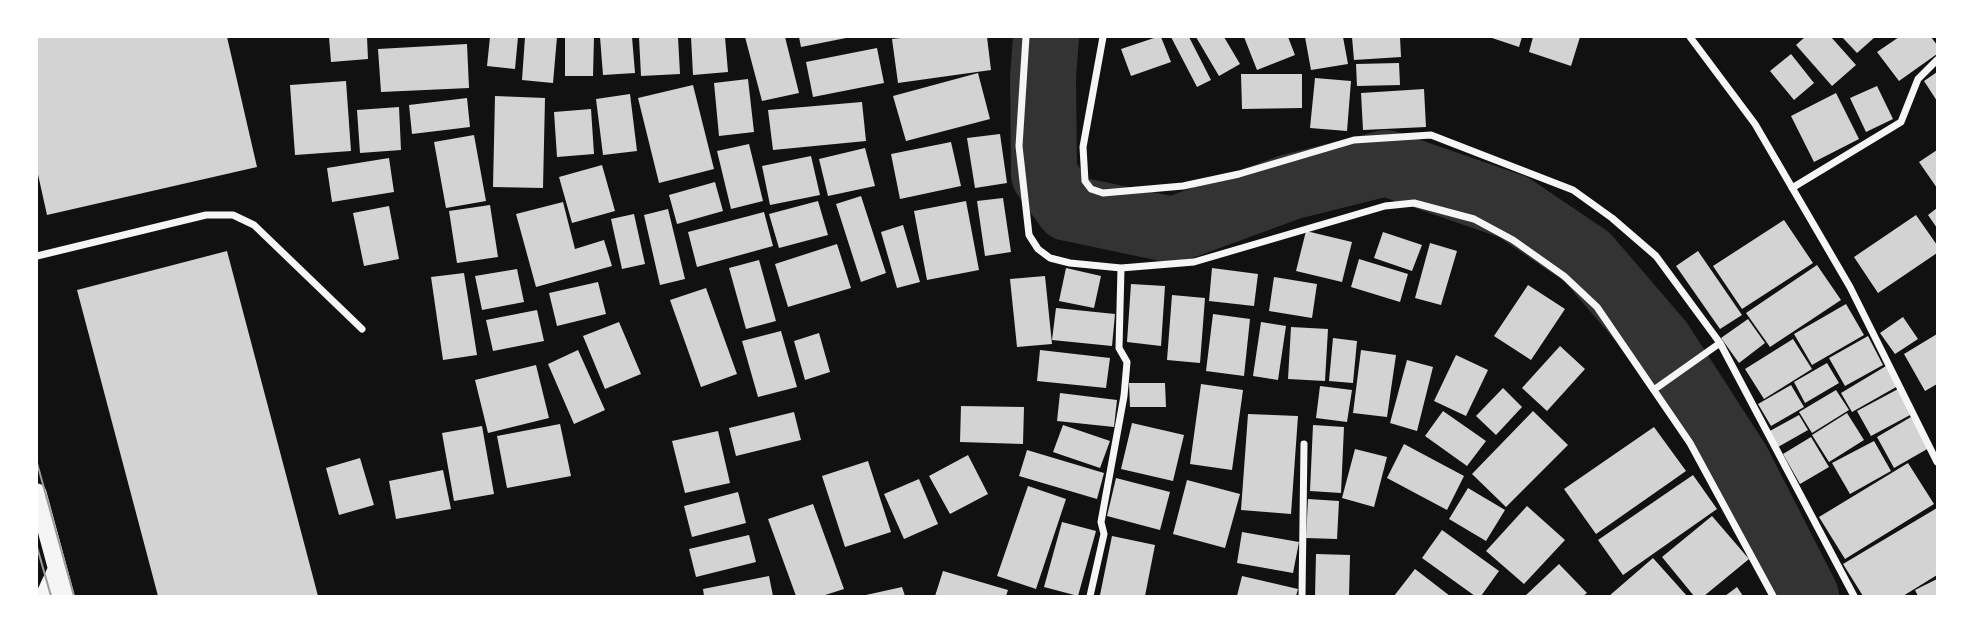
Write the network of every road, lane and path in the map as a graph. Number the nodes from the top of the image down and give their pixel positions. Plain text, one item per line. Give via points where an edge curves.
1 (1026, 37) edge
2 (1103, 37) edge
3 (1690, 37) edge
4 (1937, 60) edge
5 (1792, 188) junction
6 (37, 256) edge
7 (1121, 268) junction
8 (362, 329) dead end
9 (1720, 343) junction
10 (1655, 389) junction
11 (1304, 444) dead end
12 (1937, 462) edge
13 (37, 493) edge
14 (57, 570) junction
15 (46, 596) edge
16 (65, 596) edge
17 (1090, 596) edge
18 (1302, 596) edge
19 (1773, 596) edge
20 (1854, 596) edge

1 - 7 street via 1019,146 1029,235 1050,258
2 - 9 street via 1083,147 1085,181 1091,189 1103,193 1183,186 1354,140 1431,135 1573,190 1612,218 1656,256
3 - 5 street via 1755,124
4 - 5 street via 1918,79 1901,122
5 - 12 street via 1850,287
6 - 8 street via 206,215 233,215 254,225
7 - 10 street via 1194,262 1385,206 1414,203 1444,209 1513,240 1564,276 1597,307
7 - 17 street via 1119,348 1126,362 1124,396
9 - 10 street
9 - 20 street
10 - 19 street via 1690,443
11 - 18 street
13 - 14 highway
14 - 15 highway
14 - 16 highway

